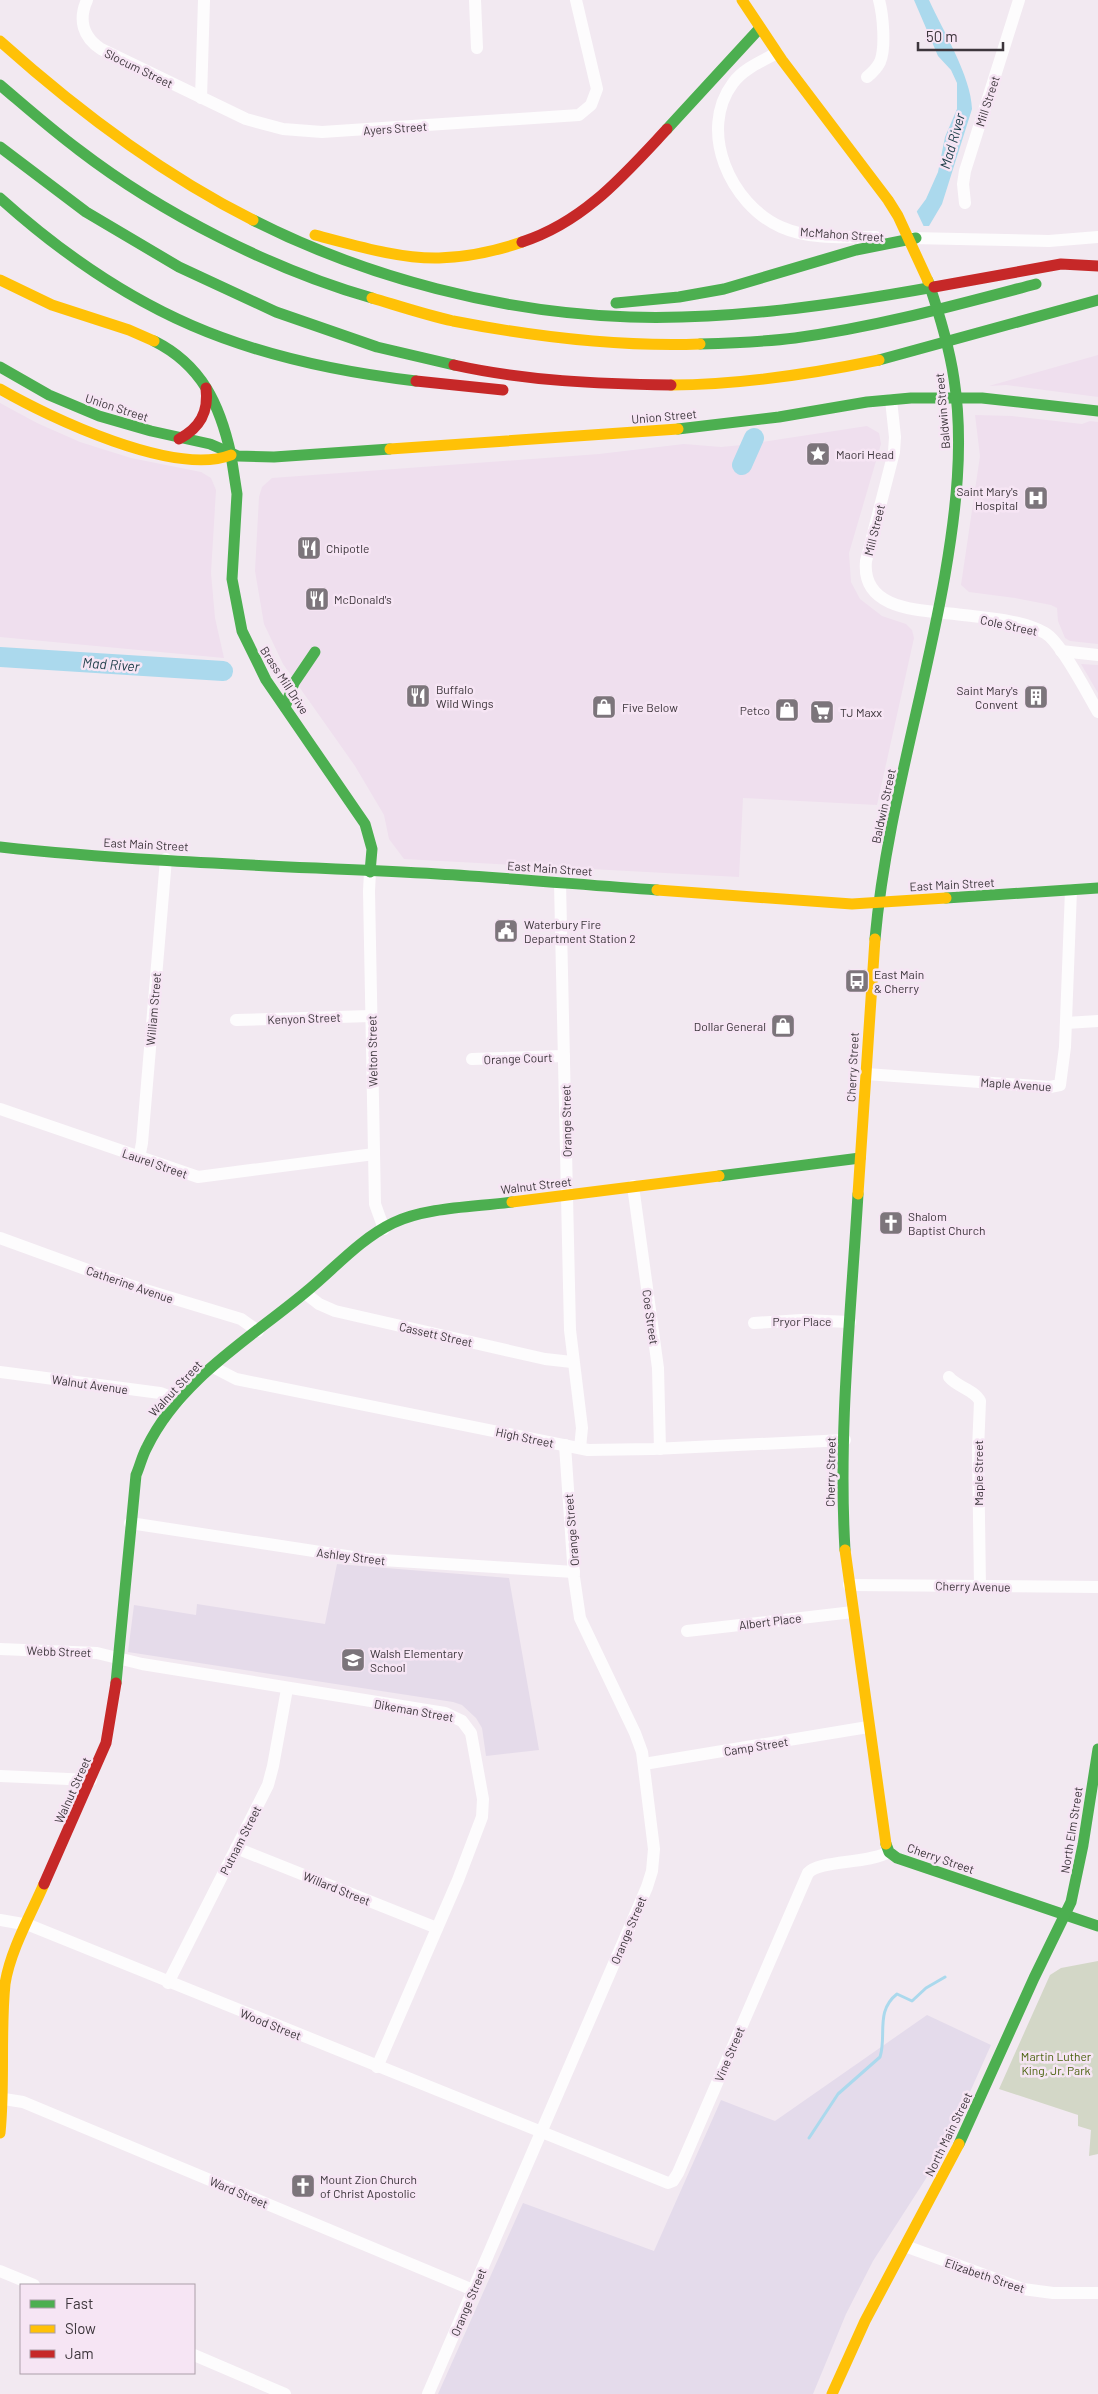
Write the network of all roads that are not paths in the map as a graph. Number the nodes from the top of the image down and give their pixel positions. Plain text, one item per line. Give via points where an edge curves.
1 (87, 0) edge
2 (204, 0) edge
3 (475, 0) edge
4 (576, 0) edge
5 (742, 0) edge
6 (878, 0) edge
7 (1019, 0) edge
8 (760, 28) junction
9 (0, 41) edge
10 (477, 48) dead end
11 (777, 53) junction
12 (867, 77) dead end
13 (0, 85) edge
14 (201, 98) junction
15 (0, 147) edge
16 (160, 167) junction
17 (0, 198) edge
18 (964, 203) dead end
19 (916, 238) junction
20 (1098, 238) edge
21 (1098, 268) edge
22 (1070, 276) dead end
23 (0, 280) edge
24 (1051, 281) dead end
25 (1098, 300) edge
26 (510, 303) junction
27 (0, 367) edge
28 (206, 384) junction
29 (579, 384) junction
30 (0, 389) edge
31 (513, 391) dead end
32 (554, 392) dead end
33 (891, 400) junction
34 (1098, 411) edge
35 (179, 439) junction
36 (231, 455) junction
37 (938, 612) junction
38 (1061, 651) junction
39 (315, 652) dead end
40 (1098, 655) edge
41 (285, 706) junction
42 (1098, 712) edge
43 (0, 847) edge
44 (166, 859) junction
45 (370, 872) junction
46 (560, 883) junction
47 (1098, 888) edge
48 (1071, 890) junction
49 (878, 903) junction
50 (371, 1016) junction
51 (236, 1020) dead end
52 (1098, 1021) edge
53 (1066, 1023) junction
54 (564, 1056) junction
55 (472, 1059) dead end
56 (866, 1074) junction
57 (0, 1110) edge
58 (374, 1154) junction
59 (138, 1158) junction
60 (860, 1158) junction
61 (633, 1186) junction
62 (567, 1195) junction
63 (384, 1229) junction
64 (0, 1238) edge
65 (304, 1293) junction
66 (850, 1322) junction
67 (754, 1323) dead end
68 (258, 1331) junction
69 (572, 1362) junction
70 (213, 1367) junction
71 (0, 1372) edge
72 (949, 1377) dead end
73 (179, 1400) junction
74 (845, 1440) junction
75 (565, 1445) junction
76 (580, 1448) junction
77 (660, 1449) junction
78 (130, 1522) junction
79 (574, 1572) junction
80 (849, 1584) junction
81 (980, 1586) junction
82 (1098, 1587) edge
83 (853, 1612) junction
84 (687, 1631) dead end
85 (0, 1649) edge
86 (117, 1657) junction
87 (287, 1689) junction
88 (868, 1728) junction
89 (1098, 1749) edge
90 (644, 1764) junction
91 (0, 1776) edge
92 (91, 1780) junction
93 (236, 1848) junction
94 (888, 1852) junction
95 (1065, 1914) junction
96 (0, 1920) edge
97 (27, 1924) junction
98 (1098, 1926) edge
99 (437, 1928) junction
100 (168, 1983) junction
101 (2, 2049) edge
102 (377, 2067) junction
103 (4, 2099) junction
104 (0, 2133) edge
105 (541, 2133) junction
106 (905, 2246) junction
107 (0, 2271) edge
108 (32, 2284) edge
109 (473, 2290) junction
110 (1098, 2293) edge
111 (195, 2355) edge
112 (284, 2394) edge
113 (428, 2394) edge
114 (832, 2394) edge

1 - 14 street, Slocum Street via 82,24 92,43
2 - 14 street
3 - 10 street
4 - 14 street, Ayers Street via 596,79 595,98 591,105 586,111 572,116 322,132 266,125 228,112
5 - 8 main road, Baldwin Street
6 - 12 street via 882,19 882,56 878,66
7 - 18 street, Mill Street via 965,170
8 - 11 main road, Baldwin Street
8 - 16 main road via 599,200 555,229 522,244 495,251 427,258 353,245 272,220 186,176
9 - 16 main road via 81,112
11 - 19 street, McMahon Street via 737,78 724,101 719,120 720,145 724,163 737,189 765,217 793,231 825,236
11 - 37 main road, Baldwin Street via 897,214 916,251 938,308 954,378 959,421 954,531
13 - 24 main road via 54,131 133,187 239,246 355,294 425,315 489,329 630,345 758,342 864,327
15 - 29 main road via 58,193 133,242 196,278 275,314 407,357 482,372
16 - 26 main road via 253,221 310,247 418,284
17 - 31 main road via 47,240 97,276 152,308 217,337 279,357 329,368
19 - 20 street, McMahon Street via 1049,241
19 - 26 main road via 856,250 746,284 700,294 615,303
21 - 22 main road
21 - 26 main road via 1061,264 866,299 725,315 610,316 530,309
23 - 28 main road, Brass Mill Drive via 43,302 131,330 163,344 188,362
25 - 29 main road via 894,356 804,374 682,386
27 - 35 main road, Union Street via 78,409
28 - 35 main road via 208,405 205,417
28 - 36 main road, Brass Mill Drive via 221,417
29 - 32 main road
30 - 36 main road, Union Street via 63,422 132,446 208,461
33 - 34 main road, Union Street via 982,398
33 - 36 main road, Union Street via 694,428 299,455
33 - 37 street, Mill Street via 894,452 868,552 866,573 874,590 891,603
35 - 36 main road, Union Street via 213,445
36 - 41 main road, Brass Mill Drive via 237,494 232,568 236,608 253,658
37 - 38 street, Cole Street via 1035,628 1053,639
37 - 49 main road, Baldwin Street
38 - 40 street
38 - 42 street, Cole Street
39 - 41 main road via 294,683
41 - 45 main road, Brass Mill Drive via 365,824 372,849
43 - 44 main road, East Main Street
44 - 45 main road, East Main Street
44 - 59 street, William Street via 142,1143
45 - 46 main road, East Main Street
45 - 50 street, Welton Street
46 - 49 main road, East Main Street via 852,904
46 - 54 street, Orange Street
47 - 48 main road, East Main Street
48 - 49 main road, East Main Street
48 - 53 street, Maple Avenue
49 - 56 main road, Cherry Street
50 - 51 street, Kenyon Street
50 - 58 street, Welton Street
52 - 53 street
53 - 56 street, Maple Avenue via 1062,1080 1056,1087
54 - 55 street, Orange Court
54 - 62 street, Orange Street
56 - 60 main road, Cherry Street
57 - 59 street, Laurel Street
58 - 59 street, Laurel Street via 204,1178
58 - 63 street, Welton Street via 376,1210
60 - 61 main road, Walnut Street
60 - 66 main road, Cherry Street
61 - 62 main road, Walnut Street
61 - 77 street, Coe Street via 658,1368
62 - 63 main road, Walnut Street via 427,1213
62 - 69 street, Orange Street
63 - 65 main road, Walnut Street
64 - 68 street, Catherine Avenue via 129,1285 241,1319
65 - 68 main road, Walnut Street
65 - 69 street, Cassett Street via 335,1311 545,1359
66 - 67 street, Pryor Place
66 - 74 main road, Cherry Street
68 - 70 main road, Walnut Street
69 - 76 street, Orange Street via 582,1428
70 - 73 main road, Walnut Street
70 - 75 street, High Street via 236,1379
71 - 73 street, Walnut Avenue via 160,1393
72 - 81 street, Maple Street via 980,1401
73 - 78 main road, Walnut Street via 156,1430 142,1456
74 - 77 street, High Street
74 - 80 main road, Cherry Street via 843,1530
75 - 76 street, High Street
75 - 79 street, Orange Street
76 - 77 street, High Street
78 - 79 street, Ashley Street via 366,1559
78 - 86 main road, Walnut Street
79 - 90 street, Orange Street via 582,1625 638,1740
80 - 81 street, Cherry Avenue
80 - 83 main road, Cherry Street
81 - 82 street, Cherry Avenue
83 - 84 street, Albert Place
83 - 88 main road, Cherry Street
85 - 86 street, Webb Street via 97,1653
86 - 87 street, Dikeman Street
86 - 92 main road, Walnut Street via 110,1726
87 - 93 street, Putnam Street via 271,1775
87 - 99 street, Dikeman Street via 445,1713 460,1719 469,1728 483,1810 473,1844
88 - 90 street, Camp Street
88 - 94 main road, Cherry Street
89 - 95 main road, North Elm Street via 1075,1887
90 - 105 street, Orange Street via 653,1840 652,1871
91 - 92 street
92 - 97 main road, Walnut Street
93 - 99 street, Willard Street
93 - 100 street, Putnam Street
94 - 95 main road, Cherry Street via 897,1858
94 - 105 street, Vine Street via 872,1859 816,1867 808,1874 673,2181 664,2182
95 - 98 main road
95 - 106 main road, North Main Street via 964,2136
96 - 97 street, Wood Street
97 - 100 street, Wood Street
97 - 101 main road, Walnut Street via 3,1987
99 - 102 street, Dikeman Street
100 - 102 street, Wood Street
101 - 103 main road, Walnut Street
102 - 105 street, Wood Street
103 - 104 main road, Walnut Street
103 - 109 street, Ward Street via 23,2102
105 - 109 street, Orange Street
106 - 110 street, Elizabeth Street via 1023,2289
106 - 114 main road, North Main Street via 857,2337
107 - 108 street
109 - 113 street, Orange Street
111 - 112 street

